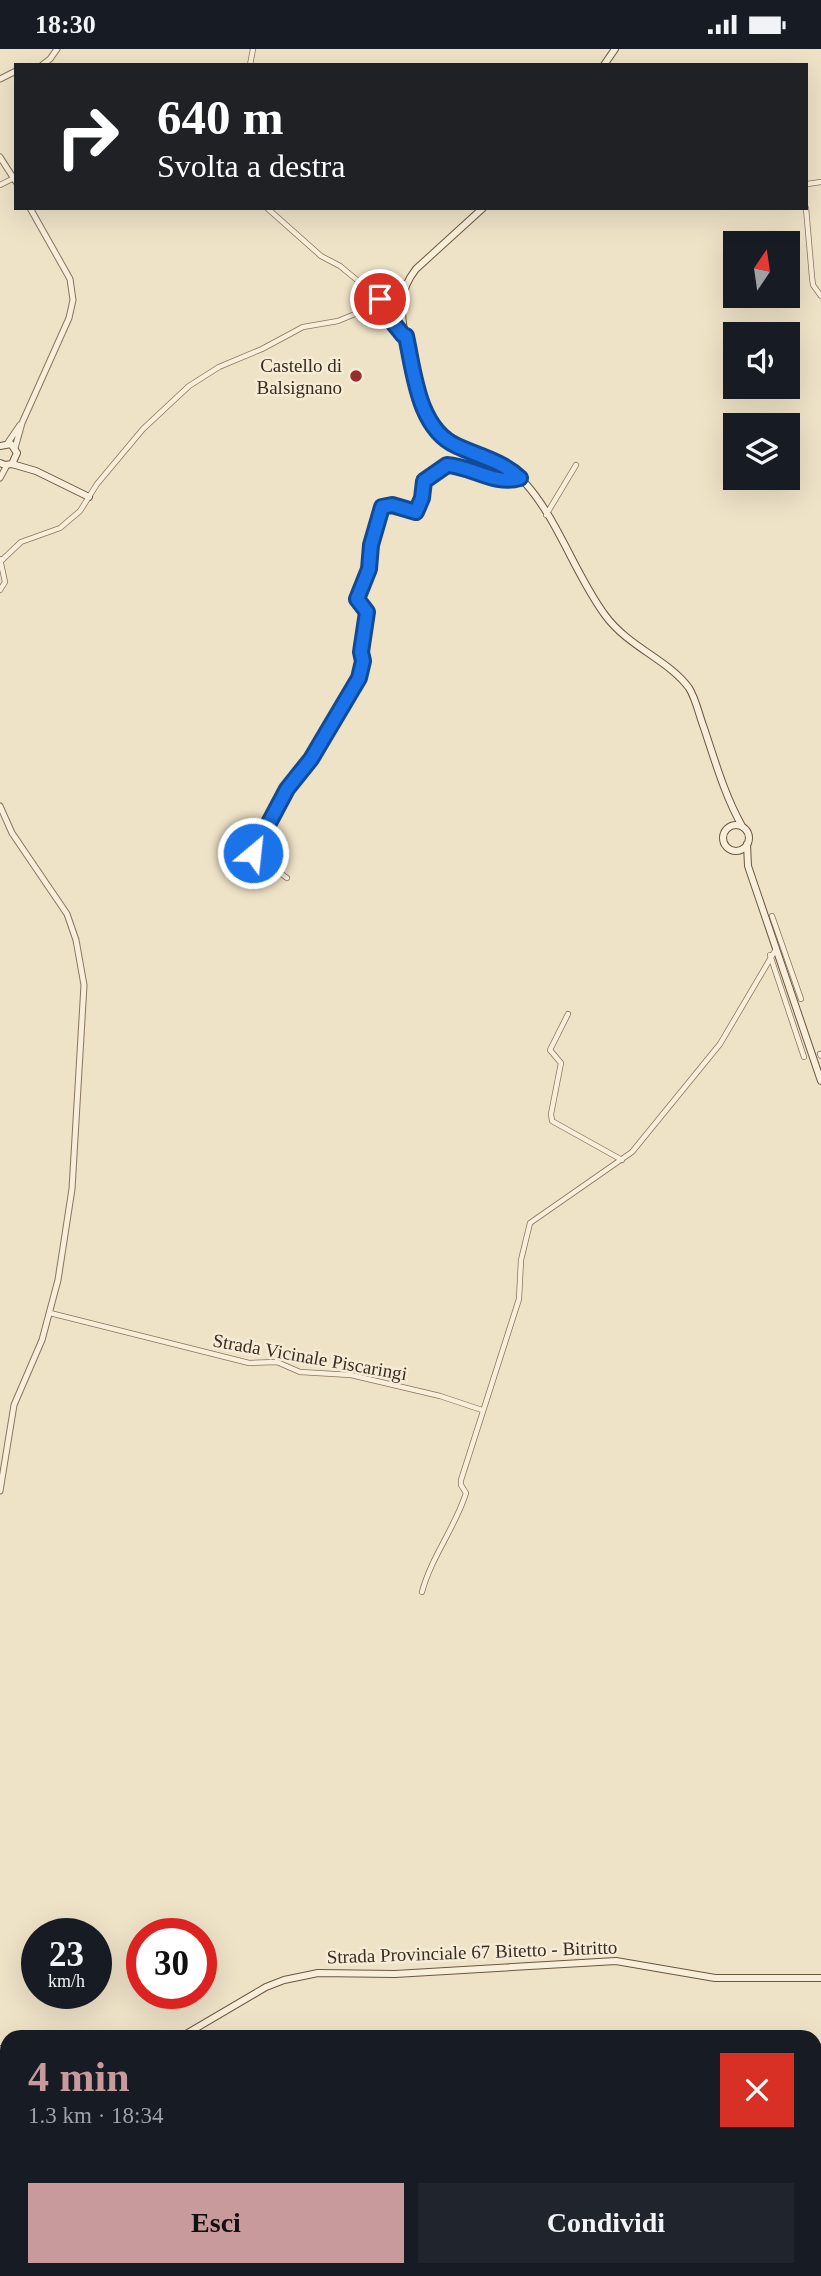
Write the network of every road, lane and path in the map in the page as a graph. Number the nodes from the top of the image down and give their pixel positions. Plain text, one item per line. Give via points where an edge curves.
1 (57, 49) edge
2 (45, 63) edge
3 (0, 157) edge
4 (14, 178) edge
5 (31, 210) edge
6 (269, 210) edge
7 (481, 210) edge
8 (806, 210) edge
9 (407, 283) junction
10 (821, 296) edge
11 (381, 303) junction
12 (406, 336) junction
13 (22, 423) junction
14 (3, 445) edge
15 (15, 448) junction
16 (17, 456) junction
17 (6, 464) edge
18 (576, 465) dead end
19 (36, 471) junction
20 (0, 478) edge
21 (520, 478) junction
22 (89, 497) junction
23 (547, 515) junction
24 (1, 560) edge
25 (0, 590) edge
26 (0, 806) edge
27 (732, 807) junction
28 (733, 825) junction
29 (742, 826) junction
30 (747, 844) junction
31 (736, 851) junction
32 (748, 866) junction
33 (287, 878) dead end
34 (772, 916) dead end
35 (773, 952) junction
36 (785, 967) junction
37 (801, 999) dead end
38 (568, 1014) dead end
39 (804, 1057) dead end
40 (821, 1081) edge
41 (622, 1160) junction
42 (50, 1313) junction
43 (482, 1410) junction
44 (0, 1491) edge
45 (422, 1592) dead end
46 (821, 1978) edge
47 (193, 2030) edge

1 - 2 street
3 - 4 street
5 - 13 street via 70,279 73,300
6 - 11 street
7 - 9 main road via 416,269
8 - 10 street via 811,277
9 - 11 street
9 - 12 main road via 402,306
11 - 12 street
11 - 22 street via 338,321 303,327 189,386 144,429
12 - 21 main road via 426,413 439,434 455,446 506,466
13 - 14 street
13 - 15 street
14 - 15 main road
15 - 16 main road
16 - 17 main road
16 - 19 main road
17 - 19 main road
17 - 20 street
18 - 23 street
19 - 22 main road
21 - 23 main road
21 - 33 street via 488,477 447,465 424,481 416,512 382,507 369,569 357,599 367,612 359,678 311,759 287,789 253,853
22 - 24 street via 60,528 21,542
23 - 27 main road via 604,614 630,642 688,688
24 - 25 street via 5,582
26 - 42 street via 12,833 67,914 84,985 72,1189
27 - 28 main road
27 - 29 main road
28 - 29 main road
28 - 31 main road via 725,830 723,839
29 - 30 main road via 749,836
30 - 31 main road
30 - 32 main road
31 - 32 main road
32 - 35 main road
34 - 36 street
35 - 36 main road
35 - 39 street
35 - 41 street via 720,1044
36 - 37 street
36 - 40 main road
38 - 41 street via 551,1050 561,1063 552,1121
41 - 43 street via 530,1223 520,1266 519,1299
42 - 43 street, Strada Vicinale Piscaringi via 249,1363 277,1362 300,1372 362,1377
42 - 44 street via 14,1405
43 - 45 street via 461,1480 466,1493
46 - 47 main road, Strada Provinciale 67 Bitetto - Bitritto via 715,1978 616,1961 395,1974 318,1973 266,1987

